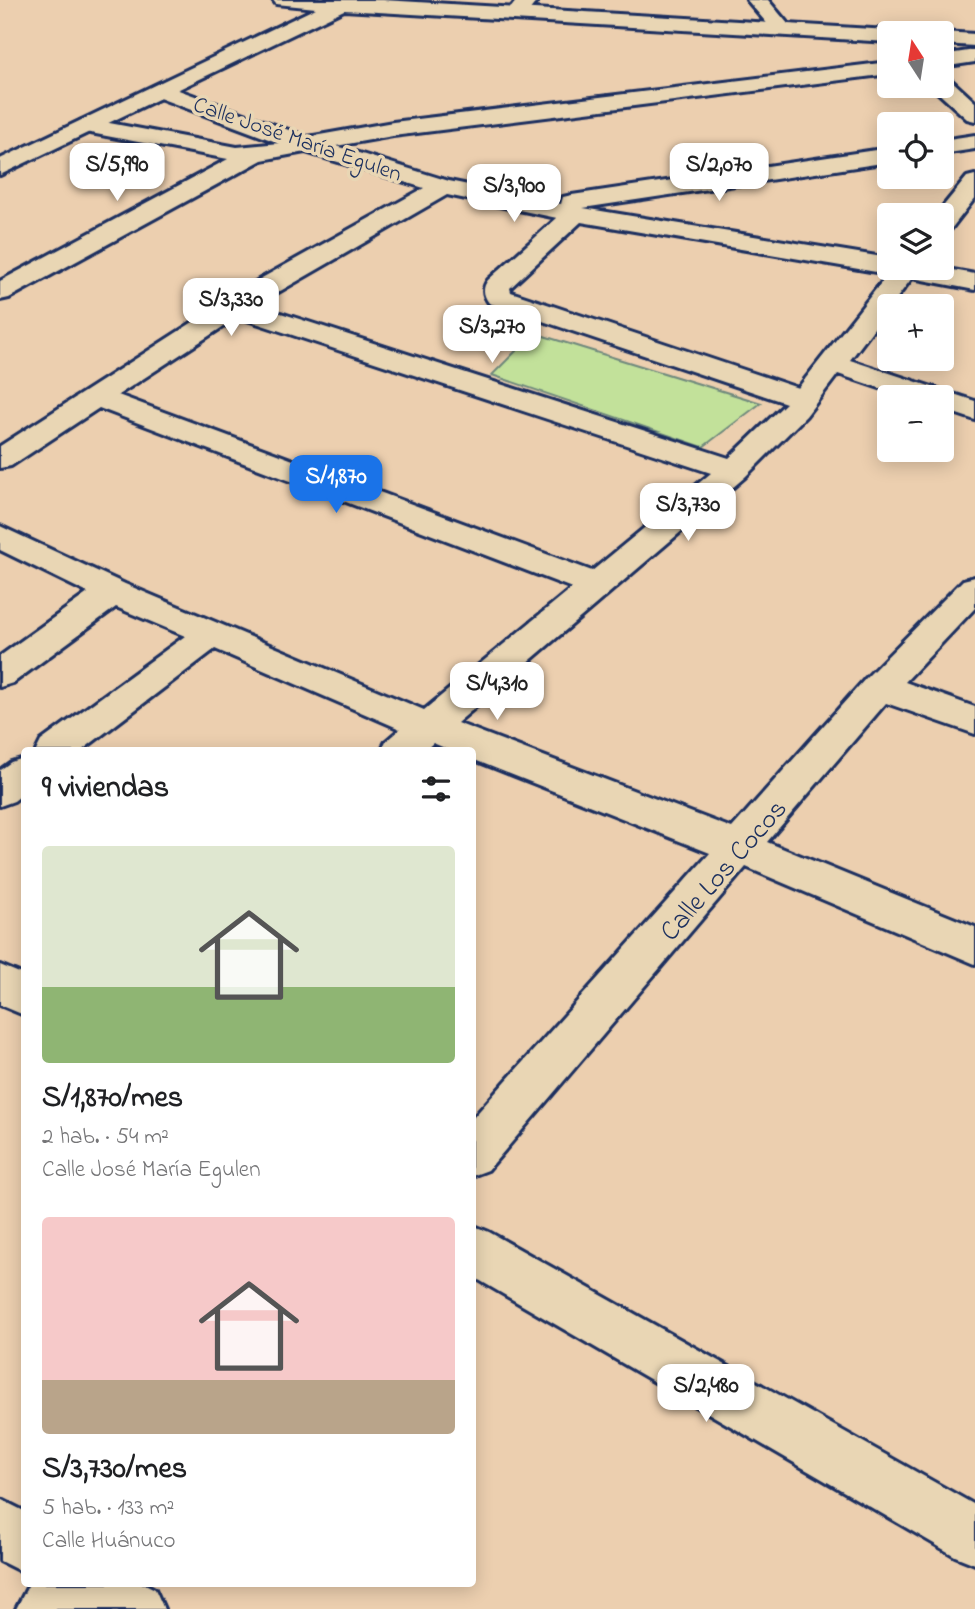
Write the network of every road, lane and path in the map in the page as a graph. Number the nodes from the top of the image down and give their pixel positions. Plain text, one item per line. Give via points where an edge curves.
1 (284, 0) edge
2 (757, 0) edge
3 (339, 4) junction
4 (522, 7) edge
5 (784, 31) junction
6 (877, 35) edge
7 (954, 39) edge
8 (975, 40) edge
9 (975, 56) edge
10 (954, 59) edge
11 (877, 69) edge
12 (162, 91) junction
13 (954, 95) edge
14 (975, 114) edge
15 (88, 126) junction
16 (975, 142) edge
17 (307, 145) junction
18 (954, 145) edge
19 (255, 154) junction
20 (877, 157) edge
21 (0, 169) edge
22 (975, 182) edge
23 (444, 187) junction
24 (542, 207) junction
25 (954, 209) edge
26 (576, 214) junction
27 (877, 264) edge
28 (954, 278) edge
29 (895, 280) edge
30 (975, 282) edge
31 (0, 292) edge
32 (235, 307) junction
33 (832, 363) junction
34 (898, 385) edge
35 (94, 396) junction
36 (804, 400) junction
37 (954, 404) edge
38 (975, 411) edge
39 (0, 459) edge
40 (734, 470) junction
41 (0, 537) edge
42 (596, 585) junction
43 (975, 587) edge
44 (113, 592) junction
45 (212, 634) junction
46 (0, 674) edge
47 (879, 687) junction
48 (975, 721) edge
49 (427, 726) junction
50 (59, 747) edge
51 (403, 747) edge
52 (21, 774) edge
53 (0, 791) edge
54 (741, 848) junction
55 (975, 946) edge
56 (0, 983) edge
57 (21, 995) edge
58 (476, 1148) edge
59 (476, 1251) edge
60 (0, 1527) edge
61 (975, 1536) edge
62 (21, 1543) edge
63 (63, 1587) edge
64 (89, 1587) edge
65 (45, 1609) edge
66 (135, 1609) edge

1 - 3 street
2 - 5 street
3 - 4 street
3 - 12 street
4 - 5 street
5 - 6 street
7 - 8 street
9 - 10 street
11 - 17 street via 393,129
12 - 15 street
12 - 17 street, Calle José María Egulen
13 - 14 street
15 - 19 street
15 - 21 street
16 - 18 street
17 - 19 street
17 - 23 street, Calle José María Egulen
19 - 31 street
20 - 24 street
22 - 25 street
23 - 24 street, Calle José María Egulen
23 - 32 street
24 - 26 street, Calle José María Egulen
26 - 27 street, Calle José María Egulen
26 - 36 street via 497,286 498,297
28 - 30 street
29 - 33 street
32 - 35 street
32 - 40 street
33 - 34 street
33 - 36 street
35 - 39 street
35 - 42 street
36 - 40 street
37 - 38 street
40 - 42 street
41 - 44 street
42 - 49 street
43 - 47 street, Calle Los Cocos
44 - 45 street
44 - 46 street
45 - 49 street
45 - 50 street
47 - 48 street
47 - 54 street, Calle Los Cocos
49 - 51 street
49 - 54 street
52 - 53 street
54 - 55 street
54 - 58 street, Calle Los Cocos
56 - 57 street
59 - 61 street
60 - 62 street
63 - 65 street
64 - 66 street

